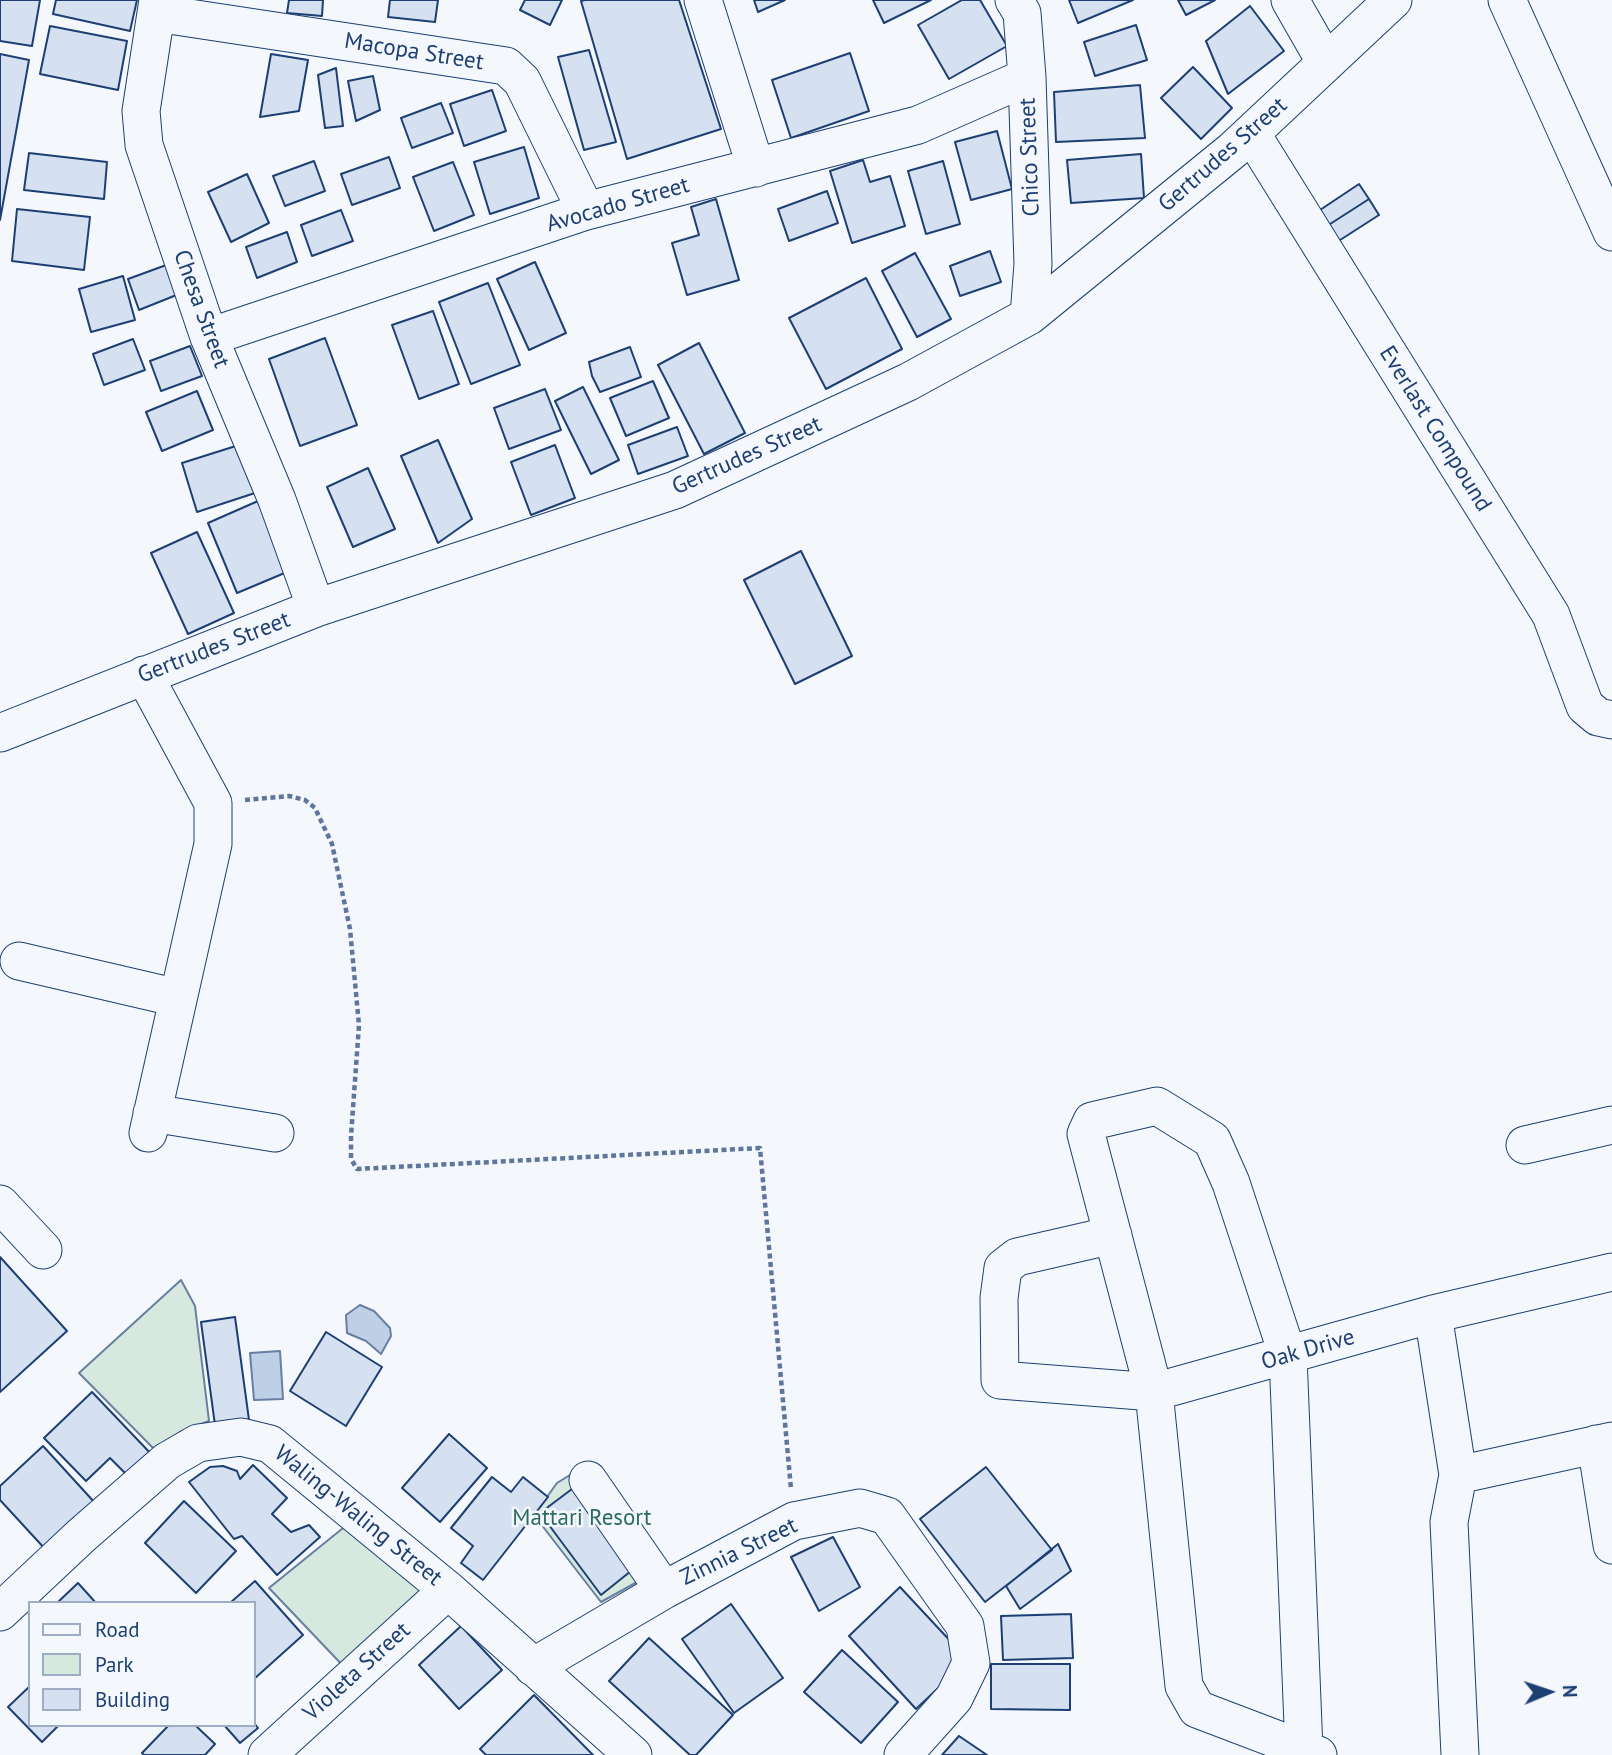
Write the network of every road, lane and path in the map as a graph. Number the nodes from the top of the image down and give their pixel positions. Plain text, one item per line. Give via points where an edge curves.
1 (703, 0) edge
2 (1014, 0) edge
3 (1290, 0) edge
4 (1394, 0) edge
5 (1507, 0) edge
6 (157, 7) edge
7 (1326, 63) junction
8 (1027, 77) junction
9 (1251, 133) junction
10 (756, 168) junction
11 (586, 211) junction
12 (1612, 232) edge
13 (1029, 316) junction
14 (209, 337) junction
15 (316, 608) junction
16 (144, 675) junction
17 (1612, 720) edge
18 (0, 733) edge
19 (213, 803) junction
20 (19, 961) dead end
21 (177, 998) junction
22 (1612, 1125) edge
23 (275, 1133) dead end
24 (1525, 1145) dead end
25 (0, 1204) edge
26 (1113, 1235) junction
27 (43, 1250) dead end
28 (1612, 1272) edge
29 (1433, 1314) junction
30 (1288, 1356) junction
31 (1154, 1392) junction
32 (1604, 1442) edge
33 (1458, 1475) junction
34 (588, 1480) dead end
35 (794, 1521) junction
36 (1612, 1545) edge
37 (448, 1590) junction
38 (664, 1590) junction
39 (0, 1612) edge
40 (533, 1667) junction
41 (1311, 1752) edge
42 (267, 1755) edge
43 (633, 1755) edge
44 (902, 1755) edge
45 (1460, 1755) edge

1 - 10 street
2 - 8 street, Chico Street via 1022,13
3 - 7 street
4 - 7 street, Gertrudes Street
5 - 12 street
6 - 11 street, Macopa Street via 506,66 522,81
6 - 14 street, Chesa Street via 140,128
7 - 9 street, Gertrudes Street
8 - 10 street, Avocado Street via 918,125
8 - 13 street, Chico Street via 1033,264
9 - 13 street, Gertrudes Street
9 - 17 street, Everlast Compound via 1550,615 1585,706 1598,717
10 - 11 street, Avocado Street
11 - 14 street, Avocado Street
13 - 15 street, Gertrudes Street via 908,382 675,490
14 - 15 street, Chesa Street
15 - 16 street, Gertrudes Street
16 - 18 street, Gertrudes Street
16 - 19 street
19 - 21 street via 213,844
19 - 35 path via 289,796 305,800 315,808 332,844 350,929 359,1025 351,1136 356,1169 760,1148
20 - 21 street
21 - 23 street via 150,1123
22 - 24 street
25 - 27 street
26 - 30 street via 1086,1134 1092,1121 1157,1106 1212,1140 1231,1183
26 - 31 street
26 - 31 street, Oak Drive via 1017,1257 1003,1268 1000,1380
28 - 29 street, Oak Drive
29 - 30 street, Oak Drive
29 - 33 street
30 - 31 street, Oak Drive
30 - 41 street
31 - 41 street via 1184,1686 1197,1709
32 - 33 street
32 - 36 street
33 - 45 street via 1449,1522
34 - 38 street
35 - 38 street, Zinnia Street
35 - 44 street, Zinnia Street via 860,1507 887,1516 965,1626 971,1663 960,1686
37 - 39 street, Waling-Waling Street via 270,1444 241,1437 198,1443 167,1461
37 - 40 street, Waling-Waling Street
37 - 42 street, Violeta Street
38 - 40 street, Zinnia Street
40 - 43 street, Waling-Waling Street

